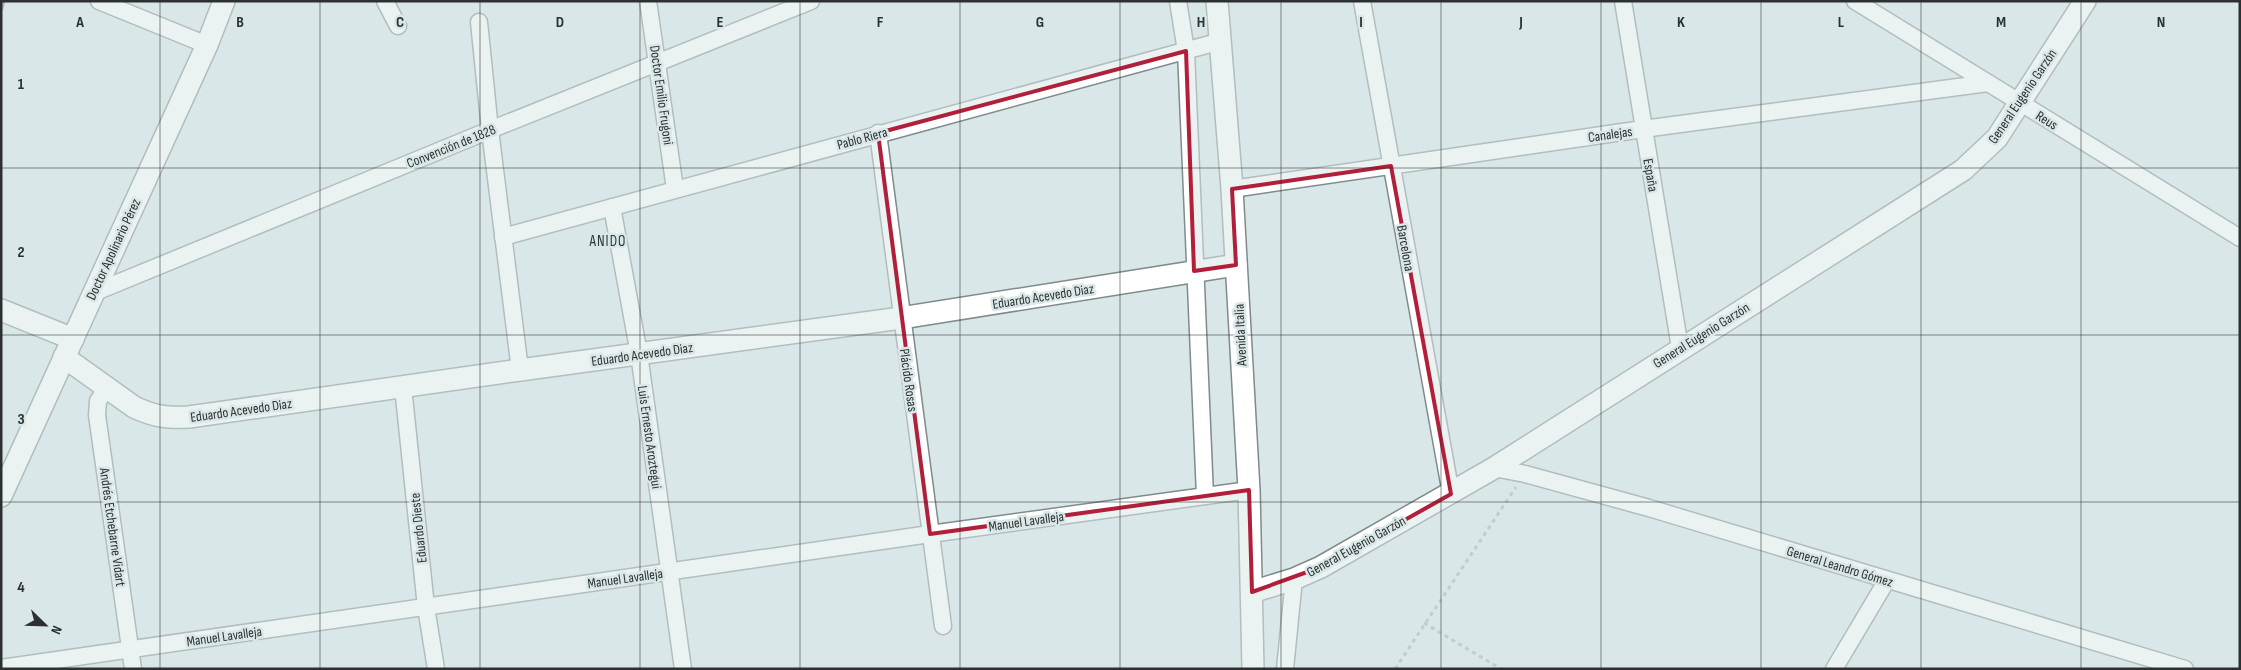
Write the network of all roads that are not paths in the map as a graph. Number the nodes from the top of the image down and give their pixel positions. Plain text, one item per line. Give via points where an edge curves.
1 (99, 1) edge
2 (224, 1) edge
3 (384, 1) edge
4 (648, 1) edge
5 (811, 1) edge
6 (1178, 1) edge
7 (1217, 1) edge
8 (1362, 1) edge
9 (1623, 1) edge
10 (1855, 1) edge
11 (2085, 1) edge
12 (479, 22) dead end
13 (398, 26) dead end
14 (1221, 41) junction
15 (207, 45) junction
16 (1186, 51) junction
17 (657, 63) junction
18 (1988, 83) junction
19 (2020, 103) junction
20 (1644, 129) junction
21 (490, 130) junction
22 (878, 134) junction
23 (1391, 166) junction
24 (675, 189) junction
25 (1232, 190) junction
26 (612, 207) junction
27 (503, 237) junction
28 (2240, 238) edge
29 (1236, 265) junction
30 (1194, 271) junction
31 (93, 294) junction
32 (1, 310) edge
33 (901, 318) junction
34 (68, 348) junction
35 (1680, 348) junction
36 (639, 354) junction
37 (520, 370) junction
38 (107, 387) junction
39 (403, 388) junction
40 (1494, 468) junction
41 (1248, 490) junction
42 (1451, 494) junction
43 (1, 496) edge
44 (1205, 496) junction
45 (930, 534) junction
46 (669, 572) junction
47 (1294, 579) junction
48 (1886, 580) junction
49 (1252, 592) junction
50 (426, 607) junction
51 (943, 626) dead end
52 (130, 650) junction
53 (2139, 662) edge
54 (8, 668) edge
55 (133, 669) edge
56 (436, 669) edge
57 (683, 669) edge
58 (1253, 669) edge
59 (1285, 669) edge
60 (1834, 669) edge
61 (2185, 669) edge

1 - 15 street
2 - 15 street, Doctor Apolinario Pérez
3 - 13 street
4 - 17 street, Doctor Emilio Frugoni
5 - 17 street, Convención de 1828
6 - 16 street
7 - 14 street, Avenida Italia
8 - 23 street, Barcelona
9 - 20 street, España
10 - 18 street, Reus
11 - 19 street, General Eugenio Garzón
12 - 21 street
14 - 16 street, Pablo Riera
14 - 25 street, Avenida Italia
15 - 31 street, Doctor Apolinario Pérez
16 - 22 street, Pablo Riera
16 - 30 street
17 - 21 street, Convención de 1828
17 - 24 street, Doctor Emilio Frugoni
18 - 19 street, Reus
18 - 20 street, Canalejas
19 - 28 street, Reus
19 - 35 street, General Eugenio Garzón via 1997,138 1963,170
20 - 23 street, Canalejas
20 - 35 street, España
21 - 27 street
21 - 31 street, Convención de 1828
22 - 24 street, Pablo Riera
22 - 33 street, Plácido Rosas
23 - 25 street, Canalejas
23 - 42 street, Barcelona
24 - 26 street, Pablo Riera
25 - 29 street, Avenida Italia
26 - 27 street, Pablo Riera
26 - 36 street, Luis Ernesto Aroztegui
27 - 37 street
29 - 30 street, Eduardo Acevedo Diaz
29 - 41 street, Avenida Italia
30 - 33 street, Eduardo Acevedo Diaz
30 - 44 street
31 - 34 street, Doctor Apolinario Pérez
32 - 34 street, Eduardo Acevedo Diaz
33 - 36 street, Eduardo Acevedo Diaz
33 - 45 street, Plácido Rosas
34 - 38 street, Eduardo Acevedo Diaz
34 - 43 street, Doctor Apolinario Pérez
35 - 40 street, General Eugenio Garzón
36 - 37 street, Eduardo Acevedo Diaz
36 - 46 street, Luis Ernesto Aroztegui
37 - 39 street, Eduardo Acevedo Diaz
38 - 39 street, Eduardo Acevedo Diaz via 134,407 162,418
38 - 52 street, Andrés Etchebarne Vidart via 98,401 97,415
39 - 50 street, Eduardo Dieste
40 - 42 street, General Eugenio Garzón
40 - 48 street, General Leandro Gómez via 1649,508
41 - 44 street, Manuel Lavalleja
41 - 49 street, Avenida Italia
42 - 47 street, General Eugenio Garzón
44 - 45 street, Manuel Lavalleja
45 - 46 street, Manuel Lavalleja
45 - 51 street, Plácido Rosas
46 - 50 street, Manuel Lavalleja
46 - 57 street, Luis Ernesto Aroztegui
47 - 49 street, General Eugenio Garzón
47 - 59 street
48 - 53 street, General Leandro Gómez
48 - 60 street
49 - 58 street, Avenida Italia
50 - 52 street, Manuel Lavalleja
50 - 56 street, Eduardo Dieste
52 - 54 street, Manuel Lavalleja
52 - 55 street, Andrés Etchebarne Vidart
53 - 61 street, General Leandro Gómez

